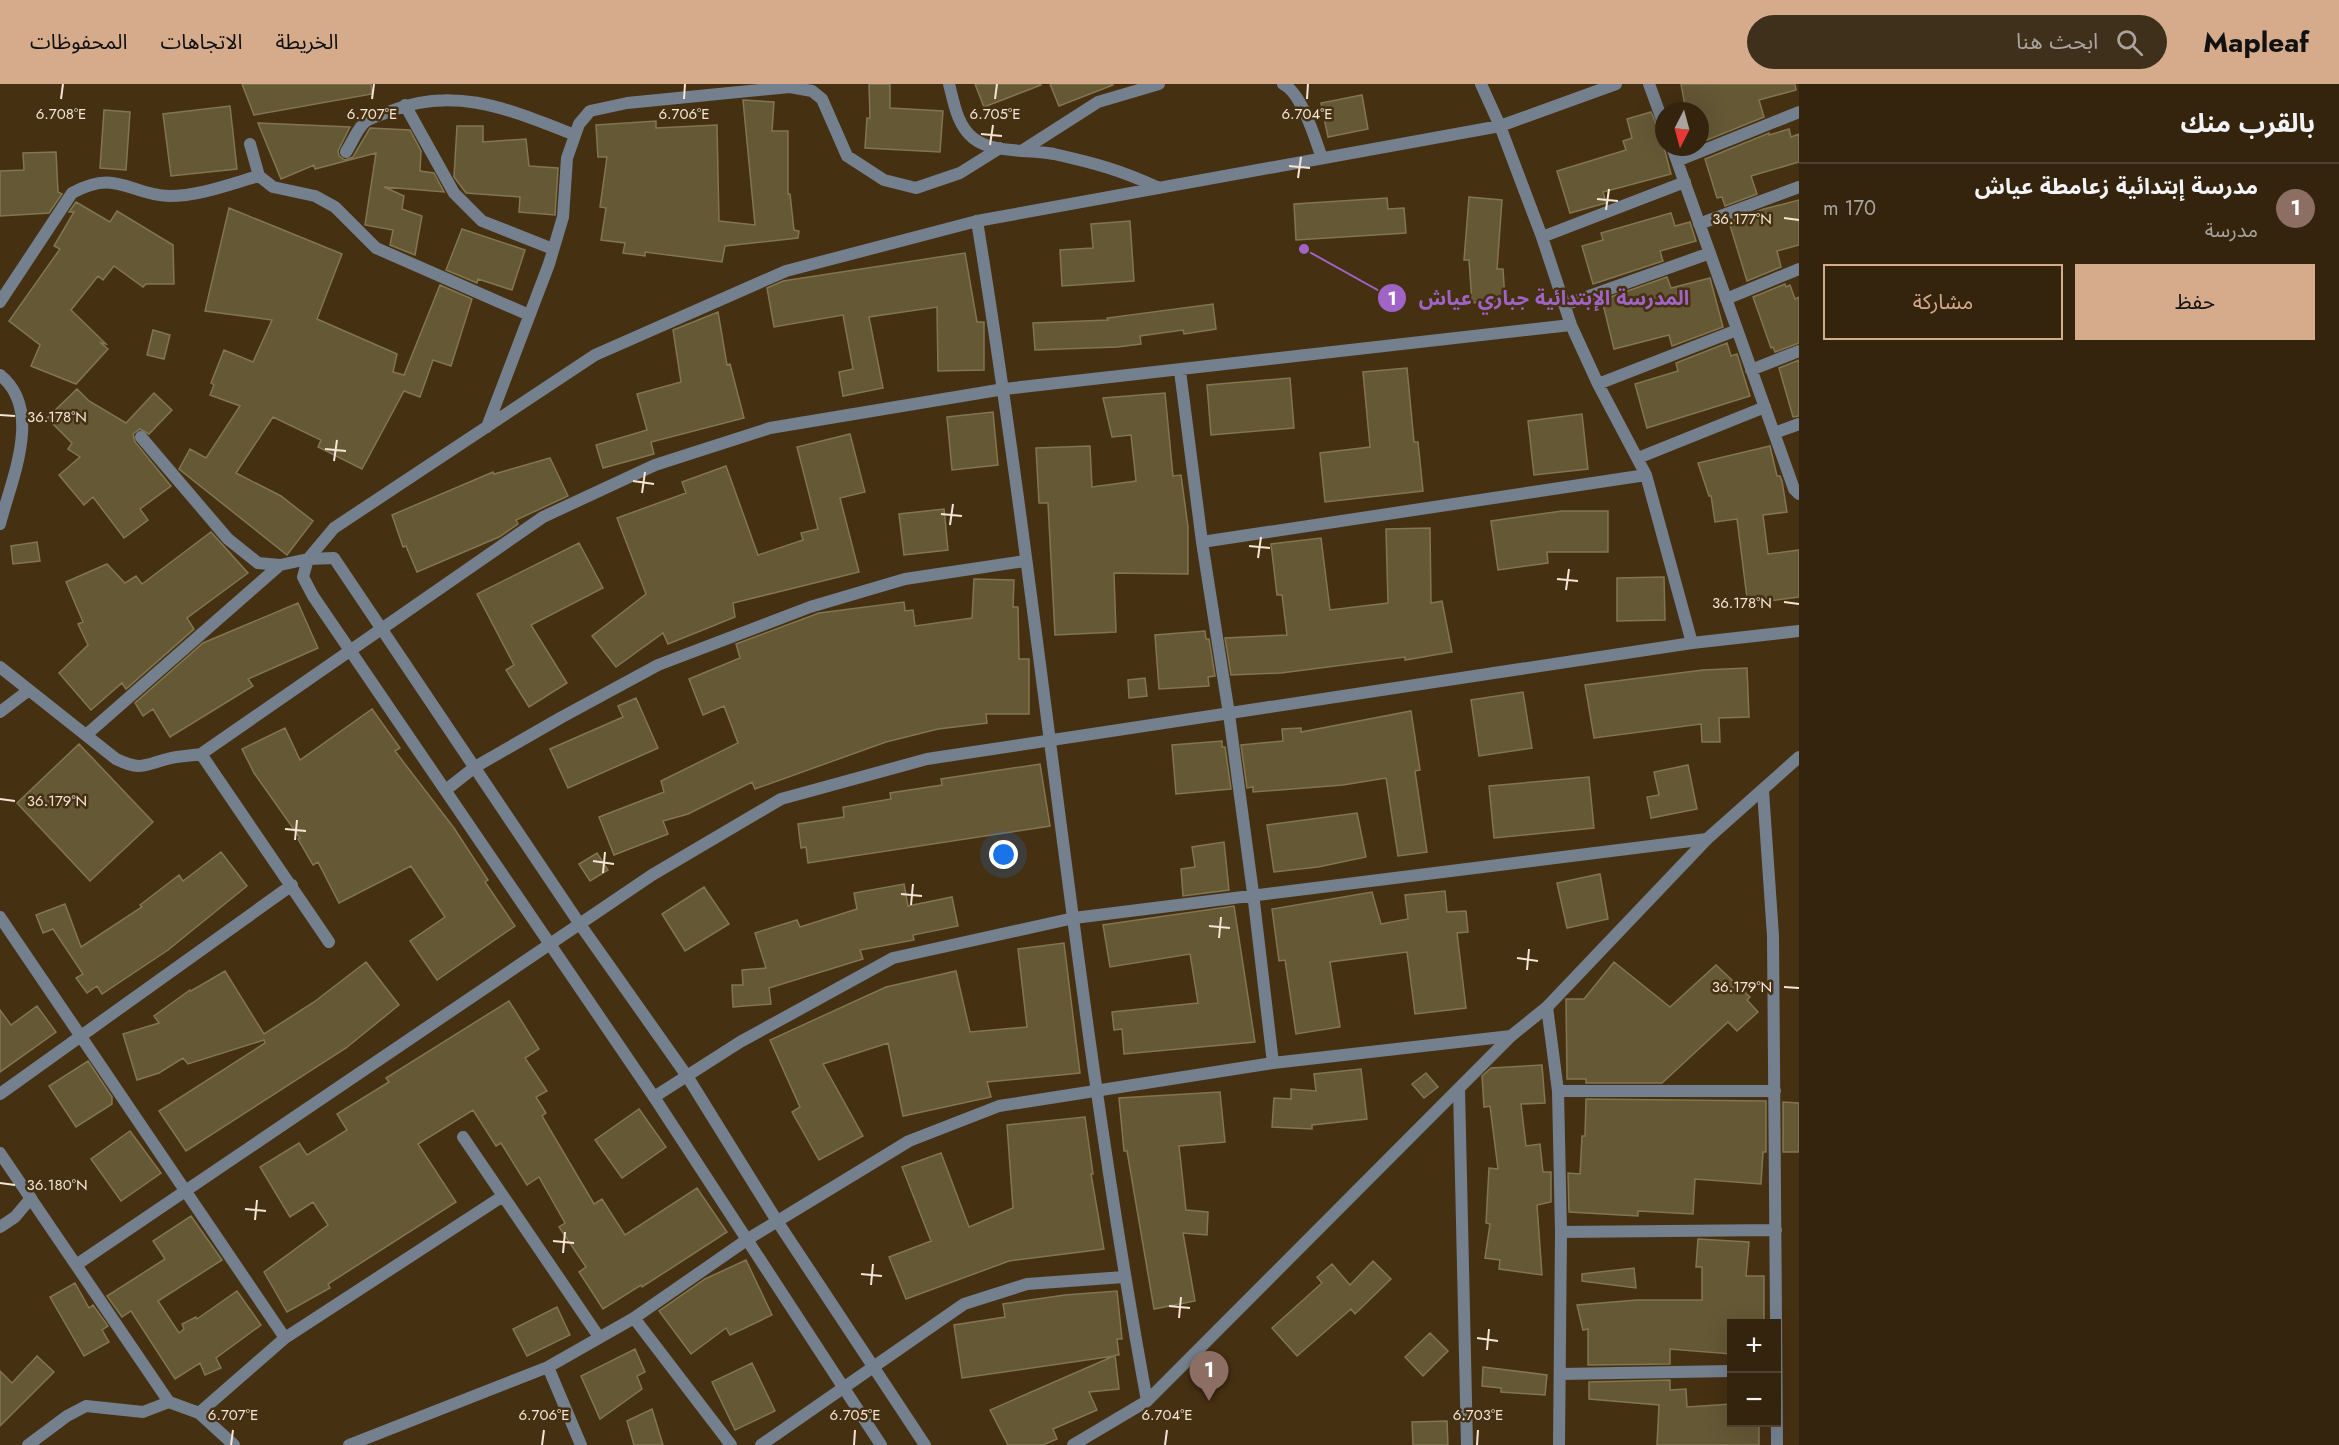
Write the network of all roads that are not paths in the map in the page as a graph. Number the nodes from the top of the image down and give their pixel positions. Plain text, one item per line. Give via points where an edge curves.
1 (949, 84) edge
2 (1159, 84) edge
3 (1283, 84) edge
4 (1481, 84) edge
5 (1616, 84) edge
6 (1649, 84) edge
7 (1145, 85) edge
8 (1656, 102) edge
9 (405, 105) junction
10 (1799, 112) edge
11 (1500, 126) junction
12 (575, 135) junction
13 (250, 144) dead end
14 (1000, 148) junction
15 (1023, 150) junction
16 (346, 152) dead end
17 (1675, 156) edge
18 (1322, 158) junction
19 (1677, 160) junction
20 (259, 176) junction
21 (1685, 183) junction
22 (1799, 187) edge
23 (1159, 188) junction
24 (976, 221) junction
25 (1699, 224) junction
26 (1542, 237) junction
27 (553, 249) junction
28 (1710, 253) junction
29 (1799, 269) edge
30 (1726, 299) junction
31 (0, 302) edge
32 (1564, 305) junction
33 (529, 315) junction
34 (1571, 325) junction
35 (1737, 330) junction
36 (1799, 351) edge
37 (1751, 370) junction
38 (1180, 371) junction
39 (0, 375) edge
40 (1598, 384) junction
41 (1004, 389) junction
42 (1765, 407) junction
43 (1799, 424) edge
44 (487, 427) junction
45 (1774, 433) junction
46 (141, 437) dead end
47 (1638, 458) junction
48 (1646, 475) junction
49 (1799, 494) edge
50 (0, 524) edge
51 (1202, 542) junction
52 (308, 559) junction
53 (1025, 561) junction
54 (280, 565) junction
55 (380, 629) junction
56 (1799, 631) edge
57 (1692, 643) junction
58 (349, 651) junction
59 (0, 667) edge
60 (29, 690) junction
61 (0, 712) edge
62 (1229, 714) junction
63 (86, 735) junction
64 (1050, 739) junction
65 (201, 754) junction
66 (1799, 757) edge
67 (475, 767) junction
68 (447, 789) junction
69 (1763, 791) junction
70 (1707, 839) junction
71 (292, 885) junction
72 (1253, 893) junction
73 (0, 917) edge
74 (1074, 918) junction
75 (579, 923) junction
76 (329, 942) dead end
77 (548, 945) junction
78 (1547, 1007) junction
79 (1511, 1036) junction
80 (81, 1038) junction
81 (1273, 1063) junction
82 (687, 1076) junction
83 (1459, 1089) junction
84 (1558, 1091) junction
85 (1775, 1091) junction
86 (1096, 1092) junction
87 (0, 1094) edge
88 (654, 1097) junction
89 (463, 1137) dead end
90 (0, 1153) edge
91 (184, 1192) junction
92 (503, 1196) junction
93 (31, 1198) junction
94 (777, 1221) junction
95 (0, 1227) edge
96 (1776, 1230) junction
97 (1561, 1232) junction
98 (747, 1239) junction
99 (76, 1265) junction
100 (1124, 1277) junction
101 (634, 1318) junction
102 (1777, 1319) edge
103 (599, 1337) junction
104 (285, 1338) junction
105 (548, 1367) junction
106 (873, 1368) junction
107 (1727, 1371) edge
108 (1777, 1373) edge
109 (1560, 1374) junction
110 (844, 1389) junction
111 (1147, 1401) junction
112 (170, 1402) junction
113 (199, 1413) junction
114 (28, 1445) edge
115 (234, 1445) edge
116 (349, 1445) edge
117 (581, 1445) edge
118 (731, 1445) edge
119 (761, 1445) edge
120 (881, 1445) edge
121 (925, 1445) edge
122 (1073, 1445) edge
123 (1467, 1445) edge
124 (1558, 1445) edge
125 (1777, 1445) edge

1 - 14 street via 961,126 975,139
2 - 7 street
3 - 18 street via 1305,114
4 - 11 street
5 - 11 street
6 - 8 street
7 - 15 street via 1098,102
9 - 12 street via 469,100 508,109
9 - 16 street via 366,121
9 - 27 street via 453,193 482,220
10 - 19 street
11 - 18 street
11 - 26 street
12 - 14 street via 590,111 627,103 790,87 812,91 822,99 847,156 884,180 916,188 960,173
12 - 27 street via 567,158 563,218
13 - 20 street
14 - 15 street
15 - 23 street via 1118,169
17 - 19 street
18 - 23 street
19 - 21 street
20 - 31 street via 190,195 166,196 112,182 84,186 72,194
20 - 33 street via 273,187 315,196 335,207 376,249
21 - 25 street
21 - 26 street
22 - 25 street
23 - 24 street
24 - 41 street
24 - 44 street via 786,271 595,355
25 - 28 street
26 - 32 street
27 - 33 street
28 - 30 street
28 - 32 street
29 - 30 street
30 - 35 street
32 - 34 street
33 - 44 street
34 - 38 street
34 - 40 street
35 - 37 street
35 - 40 street
36 - 37 street
37 - 42 street
38 - 41 street
38 - 51 street
39 - 50 street via 10,383 22,408 22,432
40 - 47 street
41 - 53 street
41 - 55 street via 770,428 655,465 543,517
42 - 45 street
42 - 47 street
43 - 45 street
44 - 52 street via 334,528
45 - 49 street
46 - 54 street via 228,539 258,563
47 - 48 street
48 - 51 street
48 - 57 street
51 - 62 street
52 - 54 street
52 - 55 street via 334,558
52 - 58 street via 303,577
53 - 64 street
53 - 67 street via 905,579 810,607 658,665
54 - 63 street
55 - 58 street
55 - 67 street
56 - 57 street
57 - 62 street
58 - 65 street
58 - 68 street
59 - 60 street
60 - 61 street
60 - 63 street
62 - 64 street
62 - 72 street
63 - 65 street via 127,764 153,765
64 - 74 street
64 - 75 street via 927,759 781,799
65 - 71 street
66 - 69 street
67 - 68 street
67 - 75 street
68 - 77 street
69 - 70 street
69 - 85 street via 1773,936
70 - 72 street
70 - 78 street
71 - 76 street
71 - 80 street
72 - 74 street
72 - 81 street
73 - 80 street
74 - 82 street via 893,958 740,1041
74 - 86 street
75 - 77 street
75 - 82 street
77 - 88 street
77 - 91 street
78 - 79 street
78 - 84 street
79 - 81 street
79 - 83 street
80 - 87 street
80 - 91 street
81 - 86 street
82 - 88 street
82 - 94 street
83 - 111 street
83 - 123 street
84 - 85 street
84 - 97 street
85 - 96 street
86 - 94 street via 999,1106 909,1141
86 - 100 street
88 - 98 street
89 - 92 street
90 - 93 street
91 - 99 street
91 - 104 street
92 - 103 street
92 - 104 street
93 - 95 street
93 - 99 street
94 - 98 street
94 - 106 street
96 - 97 street
96 - 102 street
97 - 109 street
98 - 101 street
98 - 110 street
99 - 112 street
100 - 106 street via 1027,1284 964,1304
100 - 111 street
101 - 103 street
101 - 118 street
103 - 105 street
104 - 113 street
105 - 116 street
105 - 117 street
106 - 110 street
106 - 121 street
107 - 109 street
108 - 125 street
109 - 124 street
110 - 119 street
110 - 120 street
111 - 122 street
112 - 113 street
112 - 114 street via 143,1412 86,1406
113 - 115 street

